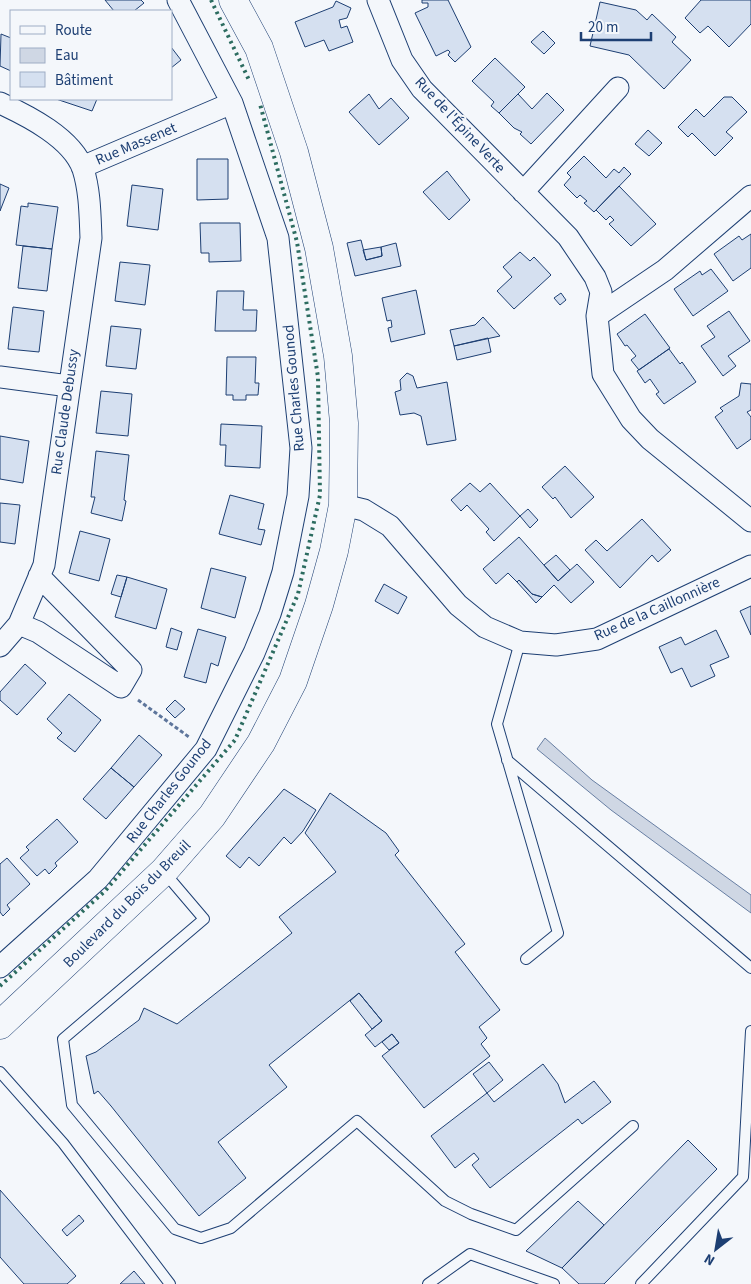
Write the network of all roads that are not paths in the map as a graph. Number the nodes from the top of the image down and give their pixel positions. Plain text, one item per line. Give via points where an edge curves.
1 (178, 0) edge
2 (233, 0) edge
3 (378, 0) edge
4 (618, 88) dead end
5 (0, 103) edge
6 (232, 103) junction
7 (82, 167) junction
8 (523, 192) junction
9 (751, 196) edge
10 (597, 316) junction
11 (0, 377) edge
12 (69, 386) junction
13 (343, 505) junction
14 (751, 521) edge
15 (751, 566) edge
16 (39, 576) junction
17 (19, 624) junction
18 (520, 642) junction
19 (0, 646) edge
20 (507, 760) junction
21 (164, 871) junction
22 (526, 959) dead end
23 (0, 967) edge
24 (751, 968) edge
25 (0, 1025) edge
26 (751, 1031) edge
27 (0, 1072) edge
28 (632, 1126) dead end
29 (170, 1284) edge
30 (428, 1284) edge
31 (554, 1284) edge
32 (641, 1284) edge

1 - 6 street, Rue Charles Gounod
2 - 13 main road, Boulevard du Bois du Breuil via 259,48 294,152 319,248 338,356 344,423
3 - 8 street, Rue de l'Épine Verte via 402,60 422,88
4 - 8 street
5 - 7 street, Rue Massenet via 51,130
6 - 7 street, Rue Massenet
6 - 23 street, Rue Charles Gounod via 278,238 301,448 298,496 283,572 254,654 206,749 98,880
7 - 12 street, Rue Claude Debussy via 91,238
8 - 10 street, Rue de l'Épine Verte via 568,237 595,277 601,292
9 - 10 street via 665,270
10 - 14 street, Rue de l'Épine Verte via 603,374 631,419 650,439
11 - 12 street
12 - 16 street, Rue Claude Debussy via 44,564
13 - 18 street, Rue de la Caillonnière via 364,510 390,526 458,605 485,627
13 - 21 main road, Boulevard du Bois du Breuil via 319,605 292,682 261,743 212,816
15 - 18 street, Rue de la Caillonnière via 596,639 556,645
16 - 17 street, Rue Claude Debussy
16 - 17 street via 131,670 120,687 38,632
17 - 19 street, Rue Claude Debussy
18 - 20 lane via 497,724
20 - 22 lane via 558,933
20 - 24 lane
21 - 25 main road, Boulevard du Bois du Breuil
21 - 28 lane via 204,919 63,1040 72,1105 174,1229 201,1238 232,1228 357,1121 445,1201 516,1230
26 - 32 lane via 744,1177
27 - 29 lane via 63,1142
30 - 31 lane via 470,1254

